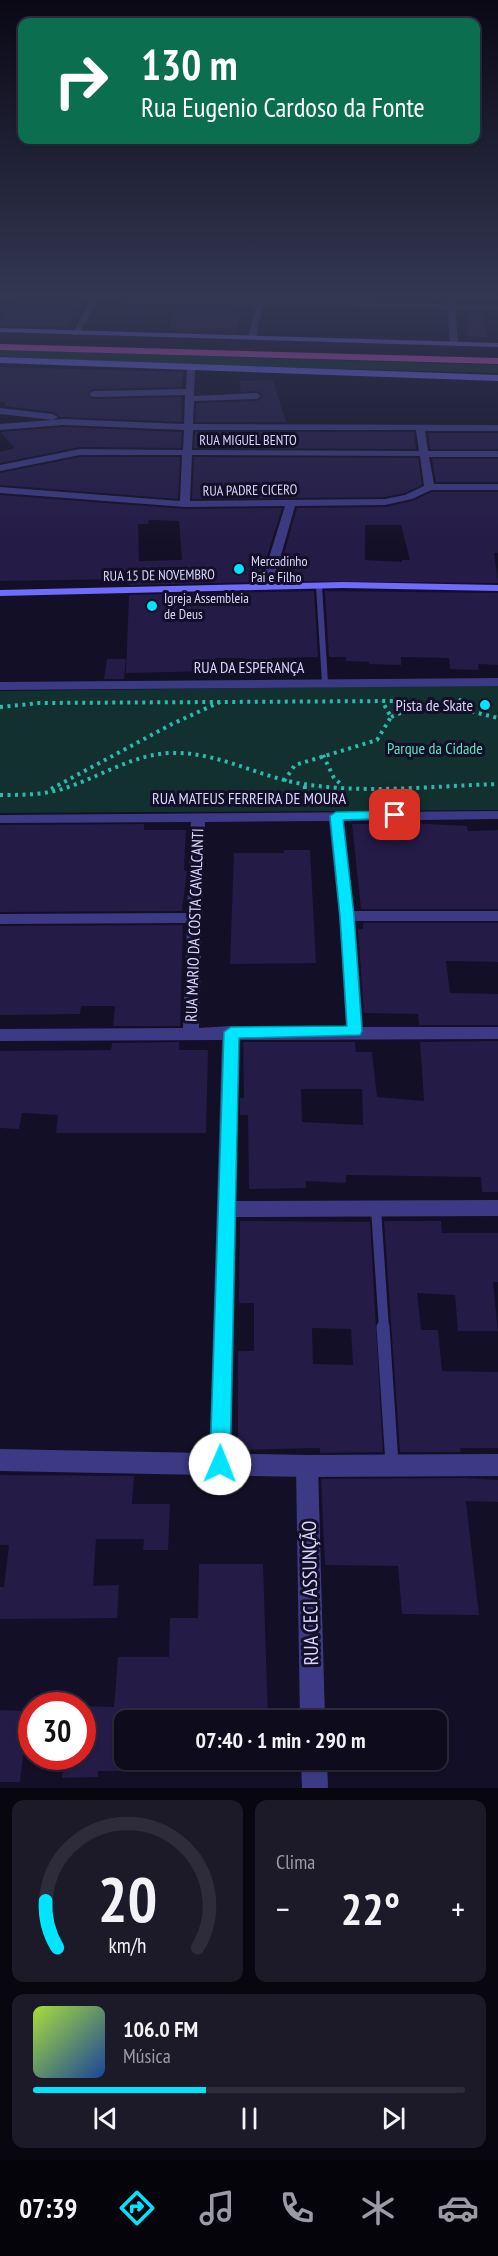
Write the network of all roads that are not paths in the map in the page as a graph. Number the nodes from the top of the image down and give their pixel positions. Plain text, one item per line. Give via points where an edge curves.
1 (190, 382) edge
2 (93, 394) dead end
3 (190, 395) junction
4 (257, 396) dead end
5 (0, 411) edge
6 (64, 422) junction
7 (0, 427) edge
8 (188, 427) junction
9 (420, 427) junction
10 (498, 428) edge
11 (423, 453) junction
12 (188, 454) junction
13 (498, 454) edge
14 (0, 468) edge
15 (429, 487) junction
16 (498, 487) edge
17 (0, 490) edge
18 (291, 503) junction
19 (185, 504) junction
20 (267, 586) junction
21 (319, 586) junction
22 (498, 588) edge
23 (0, 593) edge
24 (498, 682) edge
25 (325, 683) junction
26 (0, 686) edge
27 (498, 815) edge
28 (198, 816) junction
29 (336, 816) junction
30 (0, 819) edge
31 (347, 916) junction
32 (498, 916) edge
33 (193, 918) junction
34 (0, 919) edge
35 (354, 1031) junction
36 (231, 1032) junction
37 (191, 1033) junction
38 (498, 1033) edge
39 (0, 1035) edge
40 (498, 1208) edge
41 (226, 1209) junction
42 (376, 1209) junction
43 (0, 1460) edge
44 (220, 1464) junction
45 (392, 1465) junction
46 (498, 1465) edge
47 (308, 1466) junction
48 (313, 1710) edge
49 (314, 1770) edge
50 (315, 1788) edge

1 - 3 street
2 - 3 street
3 - 4 street
3 - 8 street
5 - 6 street via 43,415
6 - 7 street
6 - 8 street
8 - 9 street
8 - 12 street
9 - 10 street
9 - 11 street
11 - 12 street, RUA MIGUEL BENTO
11 - 13 street, RUA MIGUEL BENTO
11 - 15 street
12 - 14 street, RUA MIGUEL BENTO via 73,453
12 - 19 street
15 - 16 street, RUA PADRE CICERO
15 - 18 street, RUA PADRE CICERO via 391,501
17 - 19 street, RUA PADRE CICERO
18 - 19 street, RUA PADRE CICERO
18 - 20 street
20 - 21 main road, RUA 15 DE NOVEMBRO
20 - 23 main road, RUA 15 DE NOVEMBRO
21 - 22 main road, RUA 15 DE NOVEMBRO
21 - 25 lane
24 - 25 street, RUA DA ESPERANÇA
25 - 26 street, RUA DA ESPERANÇA
27 - 29 street, RUA MATEUS FERREIRA DE MOURA
28 - 29 street, RUA MATEUS FERREIRA DE MOURA
28 - 30 street, RUA MATEUS FERREIRA DE MOURA
28 - 33 street, RUA MARIO DA COSTA CAVALCANTI
29 - 31 street
31 - 32 street
31 - 35 street
33 - 34 street
33 - 37 street, RUA MARIO DA COSTA CAVALCANTI
35 - 36 street
35 - 38 street
36 - 37 street
36 - 41 street
37 - 39 street
40 - 42 street
41 - 42 street
41 - 44 street
42 - 45 lane
43 - 44 street
44 - 47 street
45 - 46 street
45 - 47 street
47 - 48 street, RUA CECI ASSUNÇÃO
49 - 50 street

